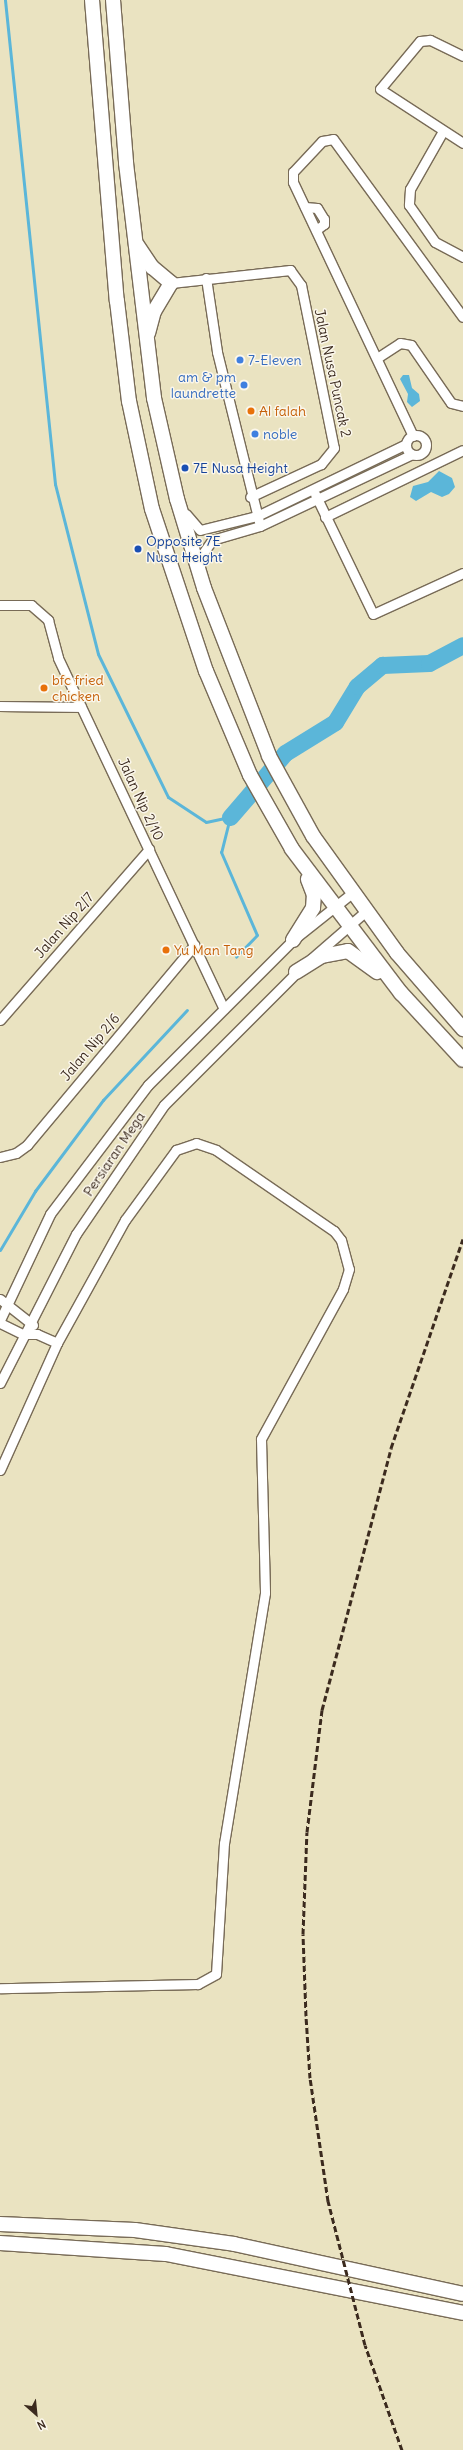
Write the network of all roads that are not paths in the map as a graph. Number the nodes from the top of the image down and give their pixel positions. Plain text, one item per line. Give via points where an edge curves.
1 (92, 0) edge
2 (113, 0) edge
3 (463, 56) edge
4 (443, 132) junction
5 (463, 143) edge
6 (135, 241) junction
7 (463, 257) edge
8 (206, 278) junction
9 (171, 283) junction
10 (463, 317) edge
11 (146, 339) junction
12 (376, 358) junction
13 (463, 406) edge
14 (413, 436) junction
15 (406, 444) junction
16 (463, 450) edge
17 (412, 454) junction
18 (313, 489) junction
19 (250, 497) junction
20 (178, 499) junction
21 (317, 499) junction
22 (256, 516) junction
23 (325, 517) junction
24 (260, 526) junction
25 (199, 570) junction
26 (463, 573) edge
27 (0, 604) edge
28 (0, 706) edge
29 (81, 707) junction
30 (149, 849) junction
31 (292, 849) junction
32 (352, 893) junction
33 (333, 907) junction
34 (365, 912) junction
35 (347, 924) junction
36 (293, 940) junction
37 (194, 945) junction
38 (296, 972) junction
39 (401, 993) junction
40 (224, 1009) junction
41 (0, 1020) edge
42 (463, 1029) edge
43 (463, 1060) edge
44 (0, 1157) edge
45 (4, 1301) edge
46 (30, 1320) junction
47 (0, 1321) edge
48 (23, 1334) junction
49 (37, 1334) junction
50 (57, 1343) junction
51 (0, 1383) edge
52 (0, 1470) edge
53 (0, 1988) edge
54 (0, 2224) edge
55 (0, 2243) edge
56 (463, 2294) edge
57 (463, 2313) edge

1 - 31 main road via 117,301 129,401 152,509 206,671 250,775
2 - 6 main road
3 - 4 street via 430,40 420,41 380,90
4 - 5 street
4 - 7 street via 410,189 409,205 435,242
6 - 9 main road via 152,267
6 - 11 main road
8 - 9 street
8 - 19 street via 217,352
8 - 19 street, Jalan Nusa Puncak 2 via 290,270 297,276 334,448 321,464
9 - 11 main road via 154,311
10 - 12 street via 333,139 322,141 293,172 293,182 305,207 317,208 324,219 324,224 316,230
11 - 20 main road via 154,398
12 - 13 street via 400,343 411,345 451,403
12 - 14 street
14 - 15 street
14 - 17 street via 423,438 426,448 419,455
15 - 17 street
15 - 18 street
16 - 23 street
17 - 21 street
18 - 21 street
18 - 22 street
19 - 22 street
20 - 22 street via 194,526 200,530
20 - 25 main road
21 - 23 street
21 - 24 street
22 - 24 street
23 - 26 street via 373,614
24 - 25 street via 212,540 201,556
25 - 32 main road via 236,677 269,756
27 - 29 street, Jalan Nip 2/10 via 31,605 48,620 58,658
28 - 29 street
29 - 30 street, Jalan Nip 2/10
30 - 37 street, Jalan Nip 2/10
30 - 41 street, Jalan Nip 2/7
31 - 33 main road
31 - 36 main road via 314,895 309,918
32 - 33 street, Persiaran Mega
32 - 34 main road
33 - 35 main road
33 - 36 street, Persiaran Mega
34 - 35 street, Persiaran Mega
34 - 42 main road via 417,980
35 - 38 street, Persiaran Mega
35 - 39 main road
36 - 40 street, Persiaran Mega
37 - 40 street, Jalan Nip 2/10
37 - 44 street, Jalan Nip 2/6 via 27,1144 16,1153
38 - 39 main road via 322,956 348,951
38 - 46 street, Persiaran Mega via 164,1105 76,1234
39 - 43 main road
40 - 45 street, Persiaran Mega via 148,1085 50,1214
45 - 46 street
45 - 47 street, Persiaran Mega
46 - 48 street, Persiaran Mega
46 - 49 street
47 - 48 street
48 - 49 street
48 - 51 street, Persiaran Mega
49 - 50 street
50 - 52 street
50 - 53 street via 125,1220 164,1163 186,1145 196,1143 216,1150 292,1202 334,1231 348,1256 349,1269 343,1289 261,1439 265,1593 224,1843 216,1974 198,1984
54 - 56 main road via 135,2230 234,2244
55 - 57 main road via 166,2254 333,2284

